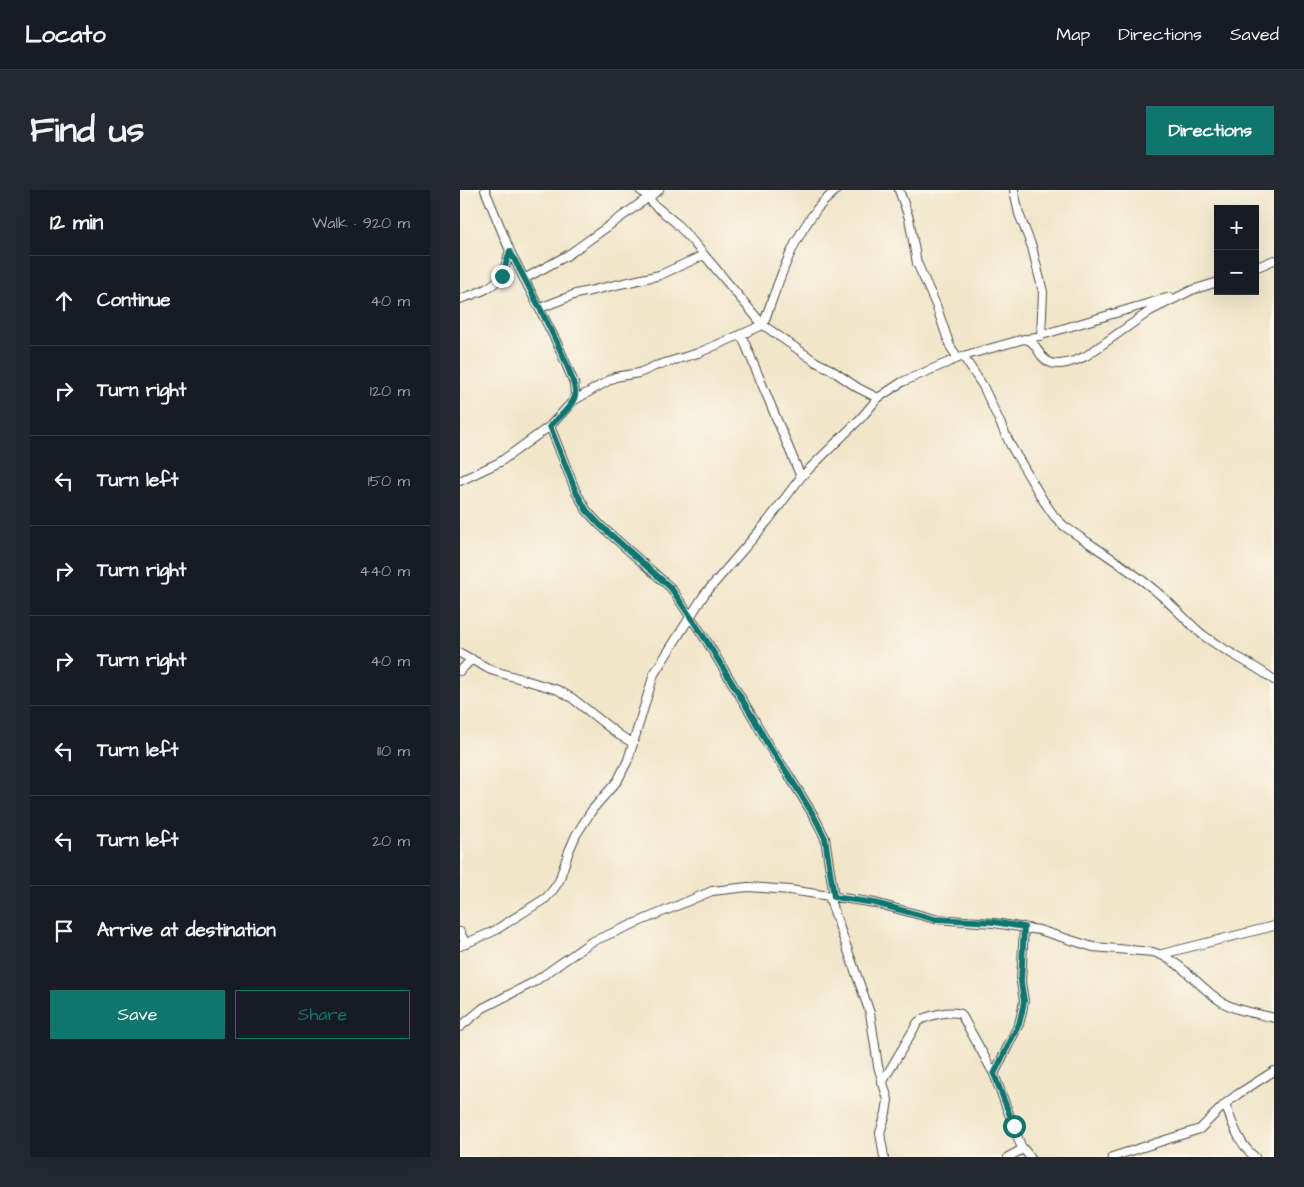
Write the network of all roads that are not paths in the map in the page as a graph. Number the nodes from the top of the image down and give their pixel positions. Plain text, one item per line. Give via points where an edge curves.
1 (485, 190) edge
2 (640, 190) edge
3 (659, 190) edge
4 (836, 190) edge
5 (899, 190) edge
6 (1014, 190) edge
7 (650, 197) junction
8 (510, 251) junction
9 (704, 255) junction
10 (1274, 260) edge
11 (1259, 266) edge
12 (524, 279) junction
13 (1214, 283) edge
14 (1192, 290) junction
15 (460, 299) edge
16 (540, 308) junction
17 (764, 325) junction
18 (741, 334) junction
19 (1041, 336) junction
20 (1028, 340) junction
21 (961, 357) junction
22 (878, 398) junction
23 (572, 401) junction
24 (550, 426) junction
25 (801, 477) junction
26 (460, 481) edge
27 (691, 618) junction
28 (460, 653) edge
29 (472, 659) junction
30 (460, 671) edge
31 (1274, 680) edge
32 (633, 743) junction
33 (831, 897) junction
34 (1274, 926) edge
35 (1024, 927) junction
36 (460, 932) edge
37 (463, 945) edge
38 (1162, 954) junction
39 (1274, 1018) edge
40 (460, 1027) edge
41 (1274, 1071) edge
42 (994, 1074) junction
43 (882, 1083) junction
44 (1225, 1104) junction
45 (1024, 1150) junction
46 (884, 1157) edge
47 (1008, 1157) edge
48 (1030, 1157) edge
49 (1112, 1157) edge
50 (1255, 1157) edge

1 - 8 street
2 - 7 street
3 - 7 street
4 - 17 street via 818,207 794,244
5 - 21 street via 909,218 916,263 936,305 950,346
6 - 19 street via 1043,292
7 - 9 street via 653,204 676,223
7 - 12 street via 568,255
8 - 12 street
8 - 15 street via 502,276 478,293
9 - 16 street via 660,275 576,294
9 - 17 street
10 - 11 street
12 - 16 street
13 - 14 street
14 - 19 street
14 - 20 street via 1150,311 1076,360 1047,362
16 - 23 street via 574,383 576,395
17 - 18 street
17 - 22 street via 816,362
18 - 23 street via 698,353 639,373 615,377
18 - 25 street
19 - 20 street
20 - 21 street
21 - 22 street via 902,382
21 - 31 street via 983,386 1011,446 1054,516 1156,591 1204,635
22 - 25 street
23 - 24 street
24 - 26 street via 500,462
24 - 27 street via 576,492 587,511 671,588
25 - 27 street via 704,595
27 - 32 street via 654,674
27 - 33 street via 823,833
28 - 29 street
29 - 30 street
29 - 32 street via 491,670 558,690
32 - 37 street via 618,780 576,835 553,890 546,898 494,930
33 - 35 street via 875,903 934,919
33 - 40 street via 748,887 712,891 591,942 534,982 483,1008
33 - 43 street via 870,1013
34 - 38 street
35 - 38 street via 1093,947
35 - 42 street via 1022,1012
36 - 37 street
38 - 39 street via 1226,1005
41 - 44 street
42 - 43 street via 964,1017 957,1012 924,1017 918,1022
42 - 45 street
43 - 46 street via 888,1100 880,1133
44 - 49 street via 1200,1129
44 - 50 street via 1239,1135
45 - 47 street
45 - 48 street

